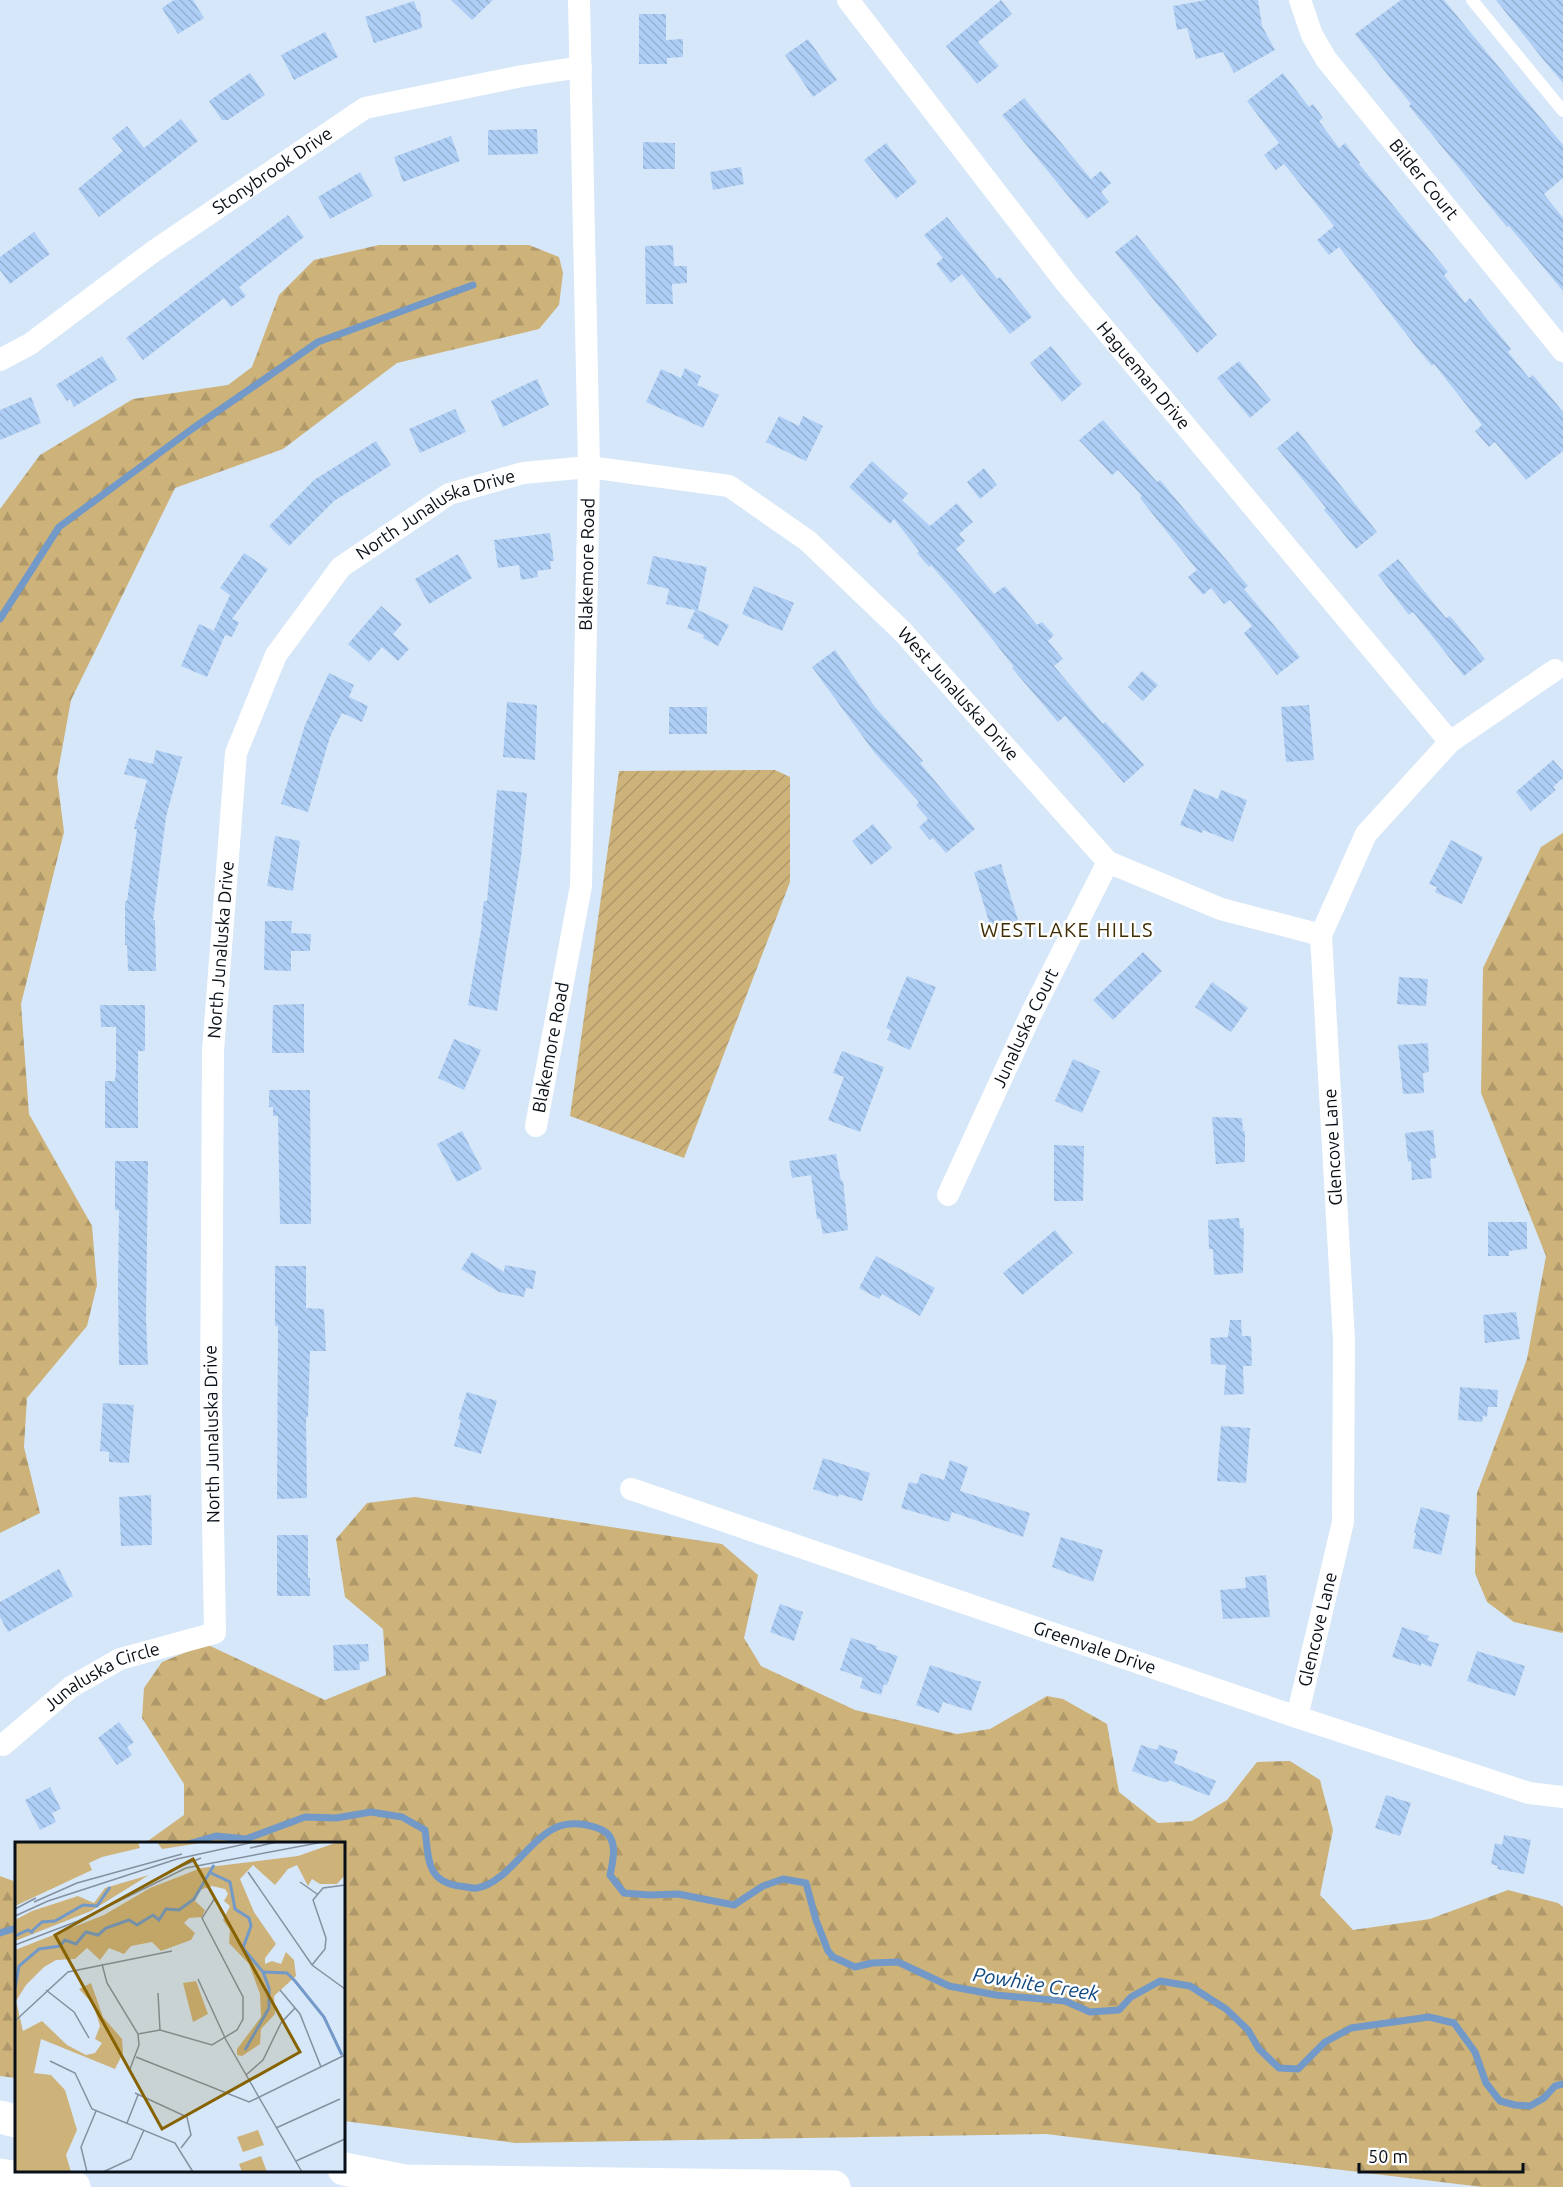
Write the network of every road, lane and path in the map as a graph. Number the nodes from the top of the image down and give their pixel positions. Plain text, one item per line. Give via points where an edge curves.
1 (579, 0) edge
2 (848, 0) edge
3 (1300, 0) edge
4 (1472, 0) edge
5 (581, 68) junction
6 (1563, 111) edge
7 (1563, 351) edge
8 (0, 360) edge
9 (589, 467) junction
10 (1556, 670) dead end
11 (1450, 742) junction
12 (1108, 862) junction
13 (1321, 935) junction
14 (536, 1126) dead end
15 (948, 1195) dead end
16 (631, 1489) dead end
17 (215, 1633) joint
18 (1297, 1717) junction
19 (3, 1745) dead end
20 (1563, 1797) edge
21 (0, 2117) edge
22 (15, 2121) edge
23 (345, 2169) edge
24 (0, 2175) edge
25 (405, 2181) junction
26 (74, 2187) edge
27 (362, 2187) edge
28 (834, 2187) edge

1 - 5 street, Blakemore Road
2 - 11 street, Hagueman Drive via 1066,283
3 - 7 street, Bilder Court via 1312,36 1326,58
4 - 6 lane
5 - 8 street, Stonybrook Drive via 365,108 154,251 30,344
5 - 9 street, Blakemore Road
9 - 12 street, West Junaluska Drive via 729,486 808,541 903,632
9 - 14 street, Blakemore Road via 581,886
9 - 17 street, North Junaluska Drive via 523,473 449,494 342,567 276,655 236,753 213,1051 211,1407
10 - 11 street, Glencove Lane
11 - 13 street, Glencove Lane via 1366,834
12 - 13 street, West Junaluska Drive via 1221,909
12 - 15 street, Junaluska Court via 1032,1012
13 - 18 street, Glencove Lane via 1344,1340 1343,1522
16 - 18 street, Greenvale Drive
17 - 19 street, Junaluska Circle via 120,1659 71,1687
18 - 20 street, Greenvale Drive via 1529,1793
21 - 22 highway
23 - 25 highway
24 - 26 highway
25 - 27 highway
25 - 28 highway

